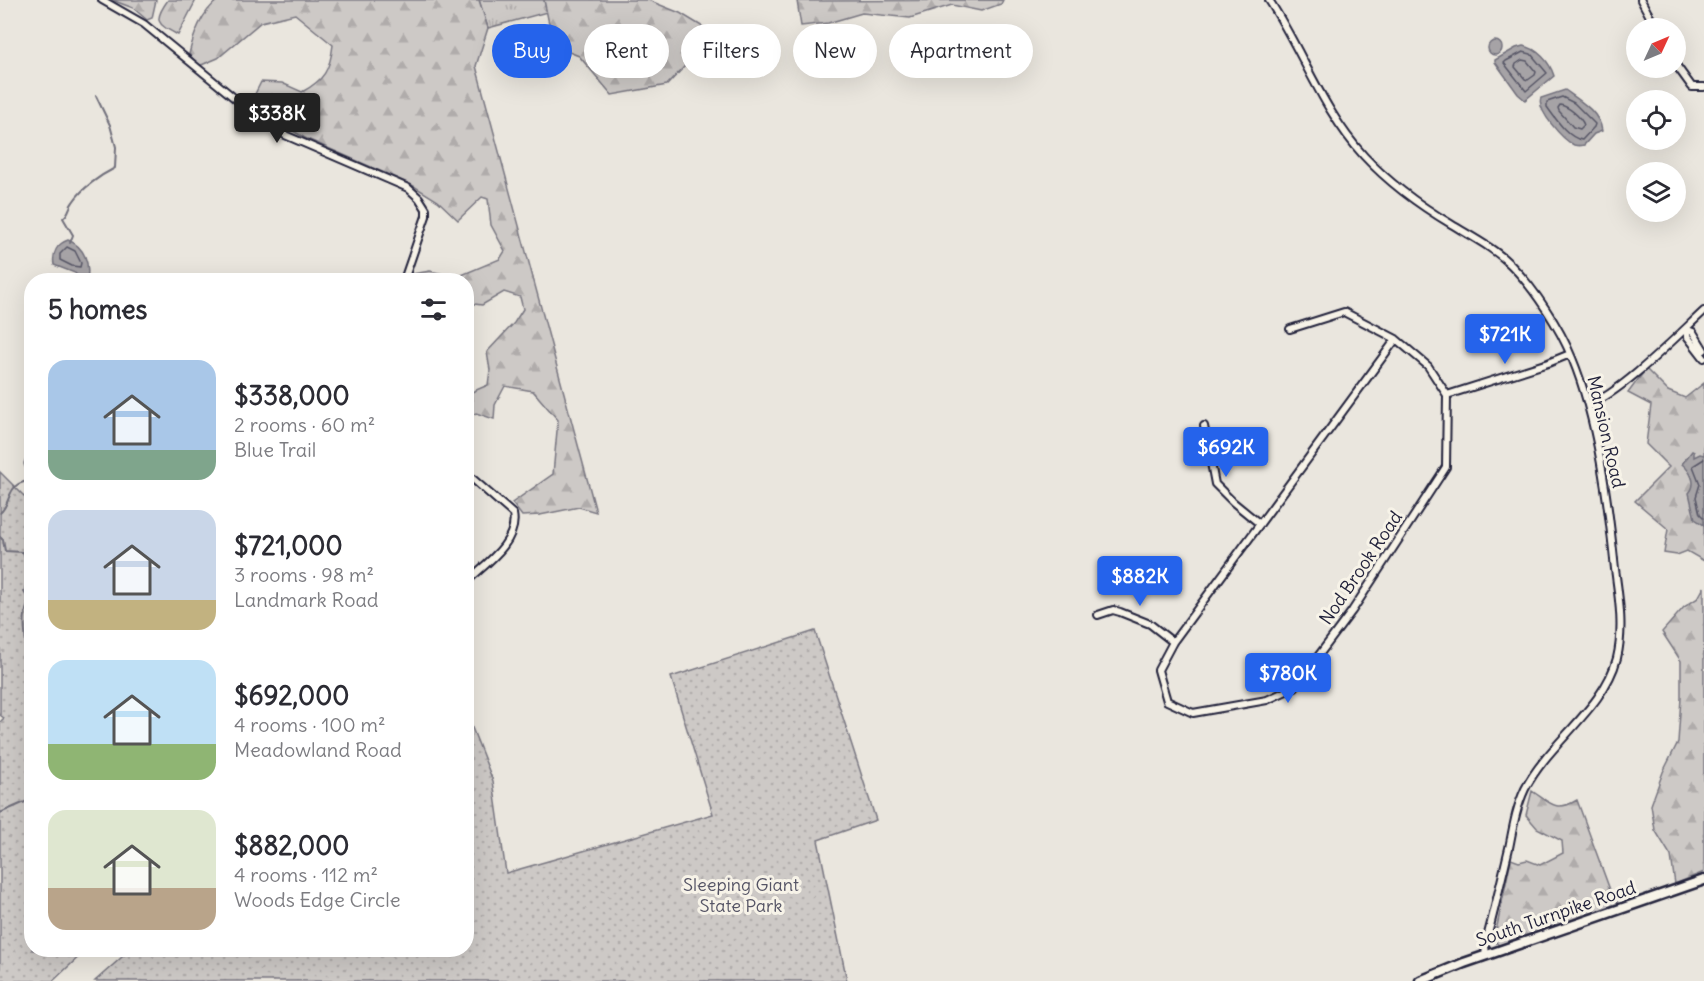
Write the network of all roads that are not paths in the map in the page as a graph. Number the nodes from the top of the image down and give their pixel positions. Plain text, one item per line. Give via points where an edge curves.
1 (102, 0) edge
2 (1269, 0) edge
3 (1641, 0) edge
4 (1651, 18) edge
5 (1685, 78) edge
6 (1704, 87) edge
7 (406, 273) edge
8 (1704, 311) edge
9 (1290, 329) dead end
10 (1686, 330) junction
11 (1396, 339) junction
12 (1704, 350) edge
13 (1570, 354) junction
14 (1704, 358) edge
15 (1447, 396) junction
16 (1588, 405) junction
17 (1204, 426) dead end
18 (474, 480) edge
19 (1260, 524) junction
20 (474, 574) edge
21 (1098, 615) dead end
22 (1173, 642) junction
23 (1704, 880) edge
24 (1486, 956) junction
25 (1420, 981) edge

1 - 7 street via 144,24 285,135 396,183 419,198 426,216
2 - 13 street, Mansion Road via 1321,98 1353,144 1405,194 1509,263 1530,288
3 - 4 street
5 - 6 street via 1692,87
8 - 10 street
9 - 11 street via 1344,312
10 - 12 street via 1693,332
10 - 14 street
10 - 16 street via 1601,400
11 - 15 street via 1428,366
11 - 19 street, Nod Brook Road
13 - 15 street
13 - 16 street, Mansion Road
15 - 22 street, Nod Brook Road via 1446,466 1352,611 1296,687 1267,700 1193,713 1167,701 1158,670
16 - 24 street, Mansion Road via 1614,556 1620,624 1618,655 1605,685 1526,788 1485,945
17 - 19 street via 1215,484
18 - 20 street via 513,514 514,529
19 - 22 street, Nod Brook Road
21 - 22 street via 1120,612 1150,624
23 - 24 main road, South Turnpike Road
24 - 25 main road, South Turnpike Road

